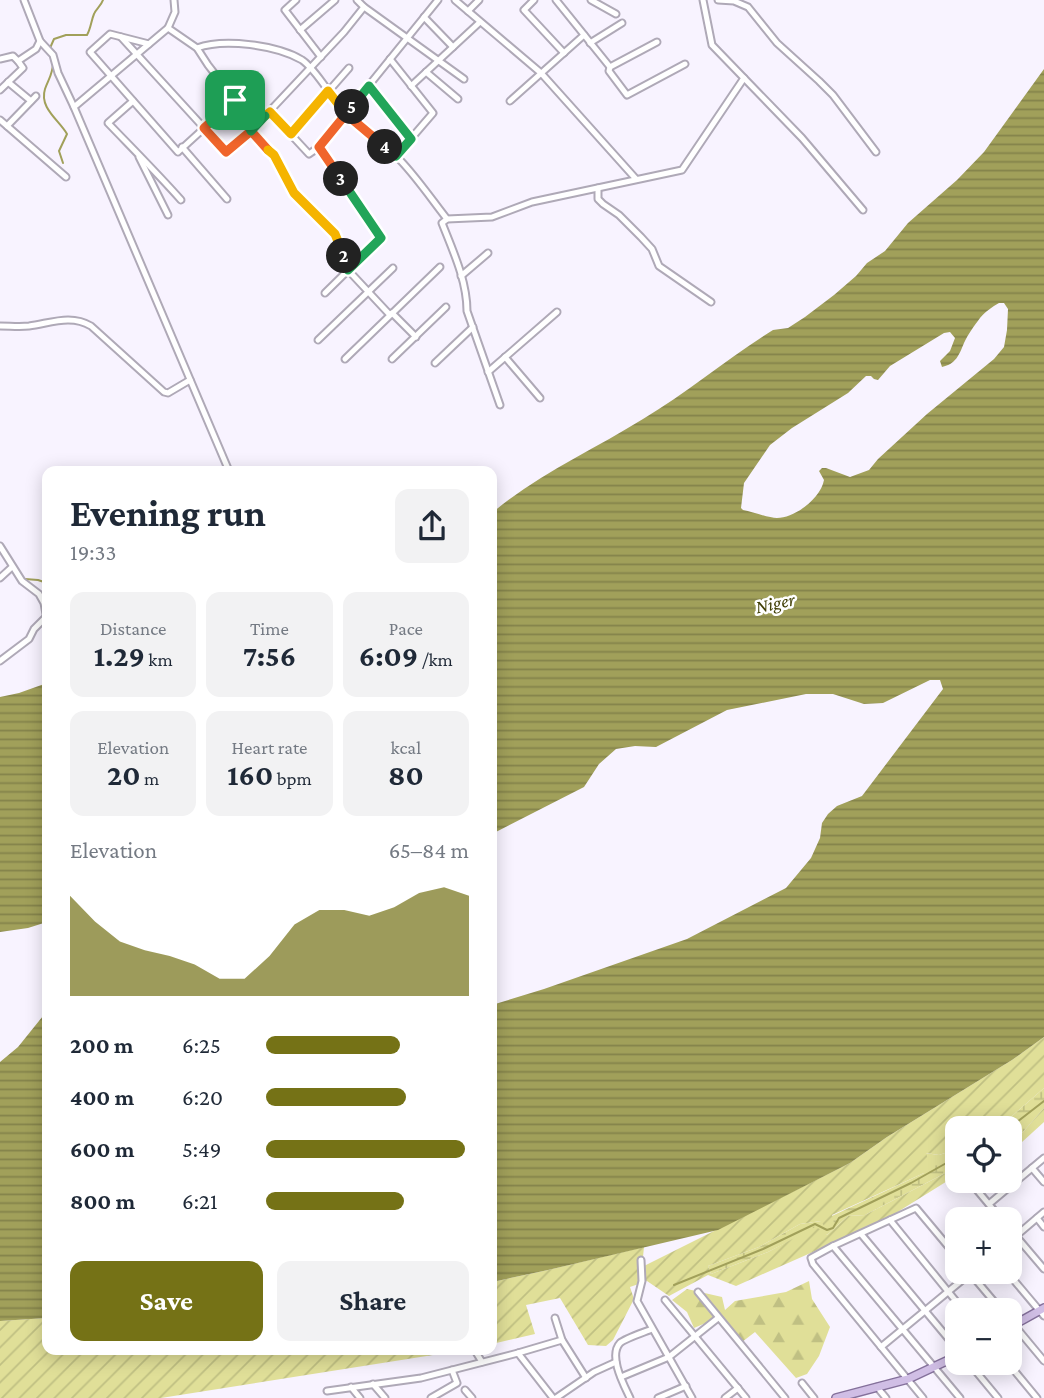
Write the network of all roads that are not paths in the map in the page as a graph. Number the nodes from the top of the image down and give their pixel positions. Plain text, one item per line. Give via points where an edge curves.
1 (24, 0) edge
2 (174, 0) edge
3 (296, 0) edge
4 (335, 0) edge
5 (357, 0) edge
6 (438, 0) edge
7 (455, 0) edge
8 (479, 0) edge
9 (534, 0) edge
10 (556, 0) edge
11 (591, 0) edge
12 (703, 0) edge
13 (718, 0) edge
14 (364, 7) junction
15 (468, 11) junction
16 (616, 14) dead end
17 (424, 17) junction
18 (480, 22) junction
19 (622, 23) dead end
20 (167, 28) junction
21 (300, 30) junction
22 (584, 35) junction
23 (121, 37) junction
24 (407, 38) junction
25 (40, 41) junction
26 (657, 42) dead end
27 (590, 43) junction
28 (149, 44) junction
29 (453, 47) junction
30 (197, 48) junction
31 (564, 53) junction
32 (137, 54) junction
33 (321, 57) junction
34 (390, 59) junction
35 (0, 60) edge
36 (18, 61) junction
37 (439, 61) junction
38 (685, 64) dead end
39 (610, 67) junction
40 (310, 68) junction
41 (349, 68) dead end
42 (426, 72) junction
43 (541, 73) junction
44 (111, 76) junction
45 (744, 78) junction
46 (464, 79) dead end
47 (8, 82) junction
48 (369, 86) junction
49 (411, 86) junction
50 (0, 90) edge
51 (328, 91) junction
52 (458, 99) dead end
53 (235, 100) junction
54 (133, 101) junction
55 (510, 101) dead end
56 (74, 107) junction
57 (270, 112) junction
58 (346, 114) junction
59 (0, 120) edge
60 (7, 126) junction
61 (204, 128) junction
62 (251, 131) junction
63 (291, 134) junction
64 (411, 139) junction
65 (182, 147) junction
66 (319, 147) junction
67 (876, 152) dead end
68 (138, 155) junction
69 (396, 156) junction
70 (66, 177) dead end
71 (636, 179) junction
72 (598, 188) junction
73 (181, 200) dead end
74 (227, 200) dead end
75 (863, 210) dead end
76 (168, 215) dead end
77 (447, 219) junction
78 (488, 253) dead end
79 (440, 267) dead end
80 (393, 268) dead end
81 (348, 270) junction
82 (461, 275) junction
83 (368, 292) junction
84 (325, 293) dead end
85 (712, 302) dead end
86 (446, 307) dead end
87 (557, 312) dead end
88 (391, 314) junction
89 (0, 326) edge
90 (473, 327) junction
91 (415, 337) junction
92 (318, 340) dead end
93 (505, 357) junction
94 (345, 359) dead end
95 (392, 359) dead end
96 (435, 363) dead end
97 (488, 372) junction
98 (190, 380) junction
99 (540, 398) dead end
100 (500, 405) dead end
101 (227, 466) edge
102 (0, 546) edge
103 (12, 567) junction
104 (0, 578) edge
105 (42, 599) edge
106 (42, 623) edge
107 (0, 661) edge
108 (1044, 1158) edge
109 (1032, 1168) junction
110 (1044, 1182) edge
111 (980, 1193) edge
112 (989, 1204) junction
113 (991, 1207) edge
114 (1044, 1212) edge
115 (1037, 1218) junction
116 (890, 1220) junction
117 (1044, 1227) edge
118 (1022, 1231) edge
119 (861, 1234) junction
120 (945, 1243) edge
121 (1022, 1243) edge
122 (834, 1246) junction
123 (641, 1261) dead end
124 (1044, 1269) edge
125 (957, 1284) edge
126 (981, 1284) edge
127 (1018, 1284) edge
128 (698, 1292) dead end
129 (948, 1292) junction
130 (953, 1298) edge
131 (992, 1298) edge
132 (665, 1300) dead end
133 (925, 1311) junction
134 (1042, 1312) edge
135 (555, 1318) dead end
136 (718, 1318) junction
137 (1022, 1320) edge
138 (652, 1329) junction
139 (903, 1329) junction
140 (945, 1335) edge
141 (695, 1336) junction
142 (1022, 1336) edge
143 (562, 1340) junction
144 (881, 1347) junction
145 (518, 1353) junction
146 (478, 1355) edge
147 (669, 1357) junction
148 (1044, 1361) edge
149 (482, 1362) junction
150 (615, 1362) junction
151 (945, 1362) edge
152 (935, 1367) junction
153 (452, 1370) junction
154 (979, 1375) edge
155 (1018, 1375) edge
156 (621, 1377) junction
157 (586, 1378) junction
158 (908, 1379) junction
159 (802, 1383) dead end
160 (373, 1384) junction
161 (686, 1386) junction
162 (351, 1387) junction
163 (877, 1387) junction
164 (738, 1388) junction
165 (465, 1390) dead end
166 (327, 1391) dead end
167 (360, 1398) edge
168 (385, 1398) edge
169 (430, 1398) edge
170 (472, 1398) edge
171 (554, 1398) edge
172 (630, 1398) edge
173 (658, 1398) edge
174 (692, 1398) edge
175 (725, 1398) edge
176 (746, 1398) edge
177 (785, 1398) edge
178 (814, 1398) edge
179 (836, 1398) edge
180 (886, 1398) edge
181 (923, 1398) edge
182 (961, 1398) edge
183 (998, 1398) edge
184 (1037, 1398) edge

1 - 25 street
2 - 20 street
3 - 21 street via 285,10
4 - 21 street
5 - 14 street
6 - 17 street
7 - 15 street
8 - 15 street
9 - 31 street via 524,10
10 - 22 street
11 - 16 street
12 - 45 street via 712,45
13 - 67 street via 748,7 777,43 833,95
14 - 24 street
14 - 33 street
15 - 18 street
17 - 24 street
17 - 29 street
18 - 29 street
18 - 43 street
19 - 27 street
20 - 28 street
20 - 30 street
21 - 33 street
22 - 27 street
22 - 31 street
23 - 28 street
23 - 32 street
23 - 44 street via 110,34 90,52
24 - 34 street
24 - 37 street
25 - 36 street
25 - 56 street via 53,55
26 - 39 street
27 - 39 street
28 - 32 street
29 - 37 street
30 - 40 street via 244,44 280,51
30 - 53 street
31 - 43 street
32 - 44 street
32 - 61 street
33 - 40 street
34 - 48 street
34 - 49 street
35 - 36 street via 13,56
36 - 47 street via 23,68
37 - 42 street
37 - 46 street
38 - 39 street via 626,95
40 - 51 street
40 - 57 street
41 - 51 street
42 - 49 street
42 - 52 street
43 - 55 street
43 - 71 street
44 - 54 street
44 - 56 street
45 - 71 street via 682,170
45 - 75 street
47 - 50 street
47 - 60 street via 34,98
48 - 58 street
48 - 64 street
49 - 64 street via 433,113
51 - 58 street
51 - 63 street
53 - 61 street
53 - 62 street
54 - 65 street via 178,152
54 - 68 street via 108,123
56 - 98 street
57 - 62 street
57 - 63 street
58 - 66 street
58 - 69 street
59 - 60 street
60 - 70 street
61 - 62 street via 226,152
61 - 65 street
62 - 81 street via 274,155 294,193 335,234
63 - 66 street via 309,154
64 - 69 street
65 - 74 street
66 - 81 street via 381,238
68 - 73 street
68 - 76 street
69 - 77 street
71 - 72 street
72 - 77 street via 532,202 492,217
72 - 85 street via 598,199 652,249 659,266
77 - 82 street via 442,223
78 - 82 street
79 - 88 street
80 - 83 street
81 - 83 street
81 - 84 street
82 - 90 street
83 - 88 street
83 - 92 street
86 - 91 street
87 - 93 street
88 - 91 street
88 - 94 street
89 - 98 street via 82,321 163,392
90 - 96 street
90 - 97 street
91 - 95 street
93 - 97 street
93 - 99 street
97 - 100 street
98 - 101 street
102 - 103 street
103 - 104 street
103 - 105 street
106 - 107 street
108 - 109 street
109 - 110 street
109 - 112 street
111 - 112 street
112 - 113 street
114 - 115 street
115 - 117 street
115 - 118 street
116 - 119 street
116 - 120 street via 916,1208
116 - 129 street
119 - 122 street
119 - 133 street
121 - 124 street
122 - 139 street
122 - 144 street via 811,1258 813,1264
123 - 138 street via 636,1301
125 - 129 street
126 - 131 street
127 - 134 street
128 - 136 street
129 - 130 street
129 - 133 street
132 - 141 street
133 - 139 street
133 - 140 street
134 - 137 main road
135 - 143 street
136 - 141 street
136 - 177 street
138 - 147 street
138 - 150 street via 620,1344
139 - 144 street
139 - 152 street
141 - 147 street
141 - 164 street
142 - 148 street
143 - 145 street
143 - 157 street
144 - 158 street
145 - 149 street
145 - 171 street
146 - 149 street
147 - 156 street
147 - 161 street
149 - 153 street
150 - 156 street
150 - 157 street
151 - 152 main road
152 - 158 main road
152 - 182 street
153 - 160 street
153 - 169 street via 457,1383
154 - 183 street
155 - 184 street
156 - 172 street
157 - 171 street
158 - 163 main road
158 - 181 street
159 - 178 street
160 - 162 street
160 - 168 street
161 - 173 street
161 - 174 street
162 - 166 street
162 - 167 street
163 - 179 main road
163 - 180 street
164 - 175 street
164 - 176 street
165 - 170 street

